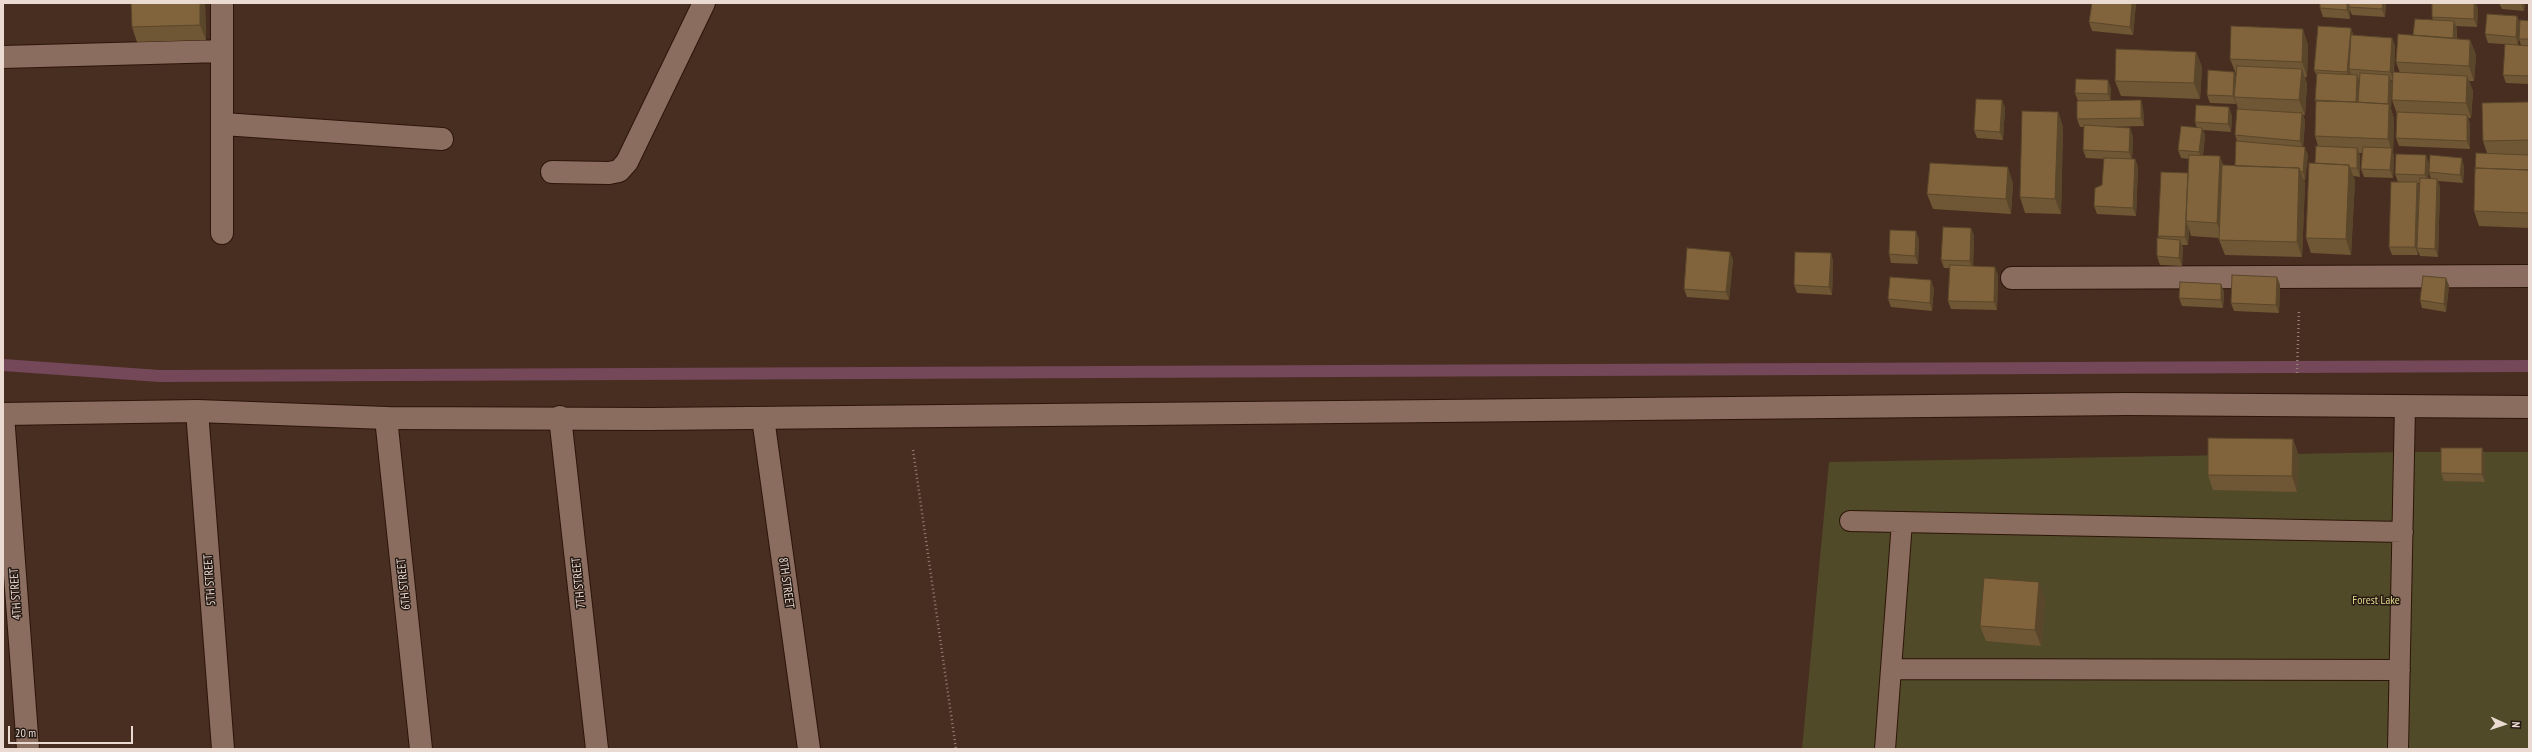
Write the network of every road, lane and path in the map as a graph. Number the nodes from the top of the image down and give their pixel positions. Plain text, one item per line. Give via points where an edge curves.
1 (222, 3) edge
2 (704, 3) edge
3 (222, 51) junction
4 (3, 57) edge
5 (223, 124) junction
6 (442, 139) dead end
7 (552, 172) dead end
8 (222, 233) dead end
9 (2529, 276) edge
10 (2012, 278) dead end
11 (2300, 303) dead end
12 (2296, 377) dead end
13 (2405, 406) junction
14 (2529, 407) edge
15 (197, 411) junction
16 (3, 415) edge
17 (908, 416) junction
18 (560, 417) junction
19 (386, 418) junction
20 (763, 418) junction
21 (1850, 521) dead end
22 (1902, 522) junction
23 (2403, 532) junction
24 (1891, 669) junction
25 (2400, 670) junction
26 (28, 749) edge
27 (223, 749) edge
28 (421, 749) edge
29 (597, 749) edge
30 (808, 749) edge
31 (956, 749) edge
32 (1885, 749) edge
33 (2398, 749) edge

1 - 3 street
2 - 7 street via 627,162 619,171
3 - 4 street
3 - 5 street
5 - 6 street
5 - 8 street
9 - 10 street
11 - 12 path
13 - 14 street
13 - 17 street via 2119,404
13 - 23 lane
15 - 16 street
15 - 19 street
15 - 27 street, 5TH STREET
16 - 26 street, 4TH STREET
17 - 20 street
17 - 31 path
18 - 19 street
18 - 20 street
18 - 29 street, 7TH STREET
19 - 28 street, 6TH STREET
20 - 30 street, 8TH STREET
21 - 22 lane
22 - 23 lane
22 - 24 lane
23 - 25 lane
24 - 25 lane
24 - 32 lane
25 - 33 lane

